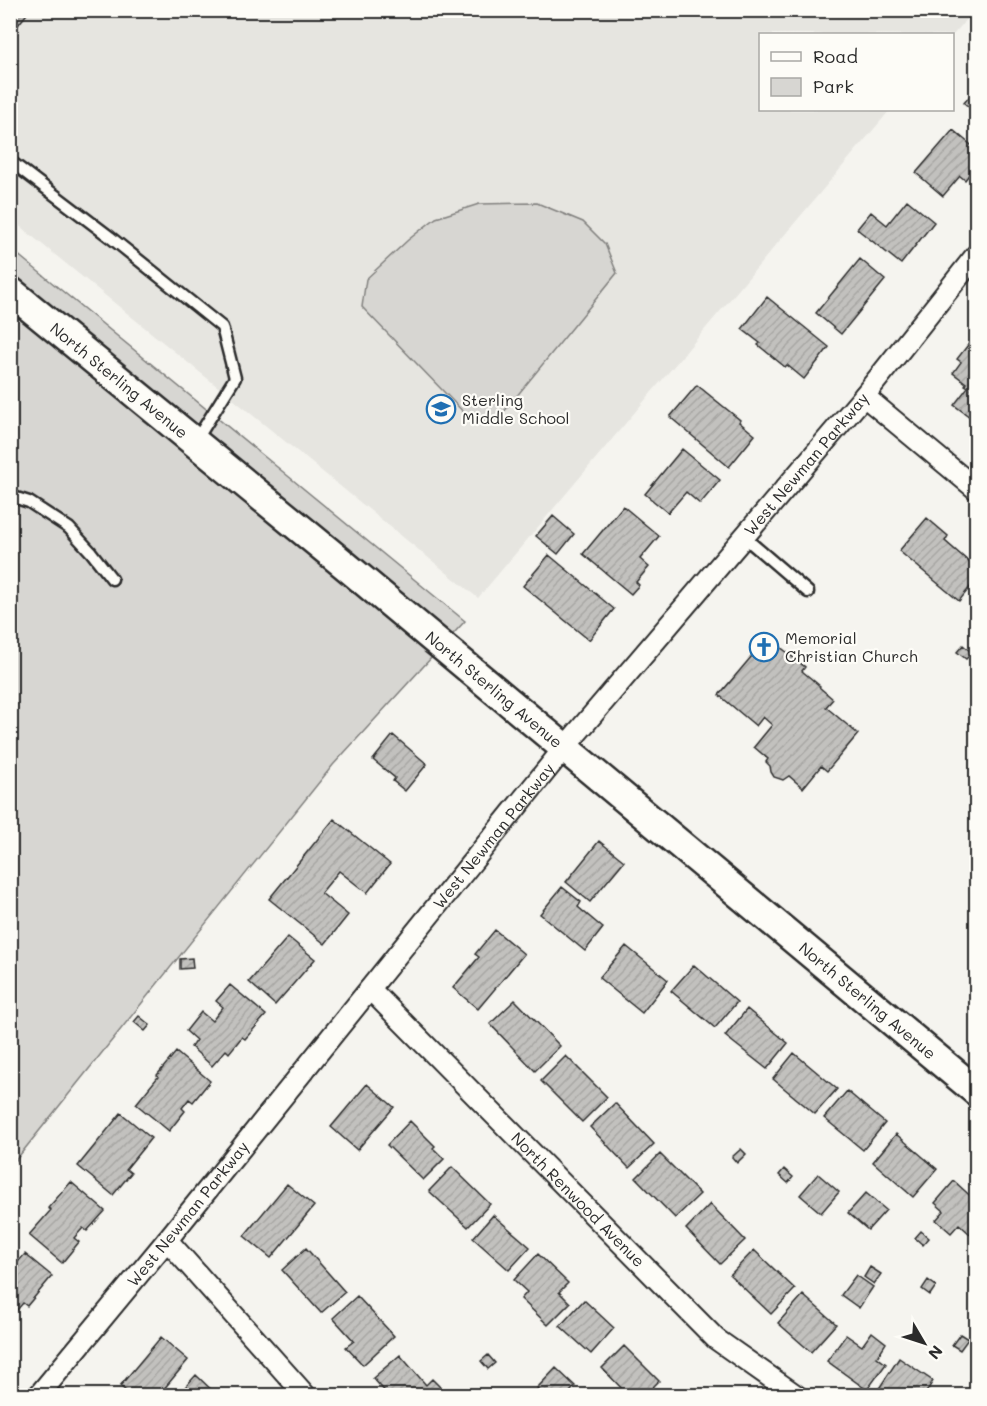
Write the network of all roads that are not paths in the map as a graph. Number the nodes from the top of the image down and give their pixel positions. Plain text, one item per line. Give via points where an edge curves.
1 (10, 161) edge
2 (976, 255) edge
3 (10, 291) edge
4 (864, 396) junction
5 (195, 442) junction
6 (976, 489) edge
7 (10, 496) edge
8 (744, 537) junction
9 (112, 579) dead end
10 (808, 592) dead end
11 (565, 747) junction
12 (370, 989) junction
13 (976, 1091) edge
14 (167, 1240) junction
15 (38, 1395) edge
16 (306, 1395) edge
17 (797, 1395) edge

1 - 5 lane via 222,327 235,378
2 - 4 street, West Newman Parkway
3 - 5 main road, North Sterling Avenue
4 - 6 street
4 - 8 street, West Newman Parkway
5 - 11 main road, North Sterling Avenue
7 - 9 lane via 29,502 69,528
8 - 10 lane
8 - 11 street, West Newman Parkway
11 - 12 street, West Newman Parkway
11 - 13 main road, North Sterling Avenue
12 - 14 street, West Newman Parkway
12 - 17 street, North Renwood Avenue via 716,1339
14 - 15 street, West Newman Parkway
14 - 16 street

